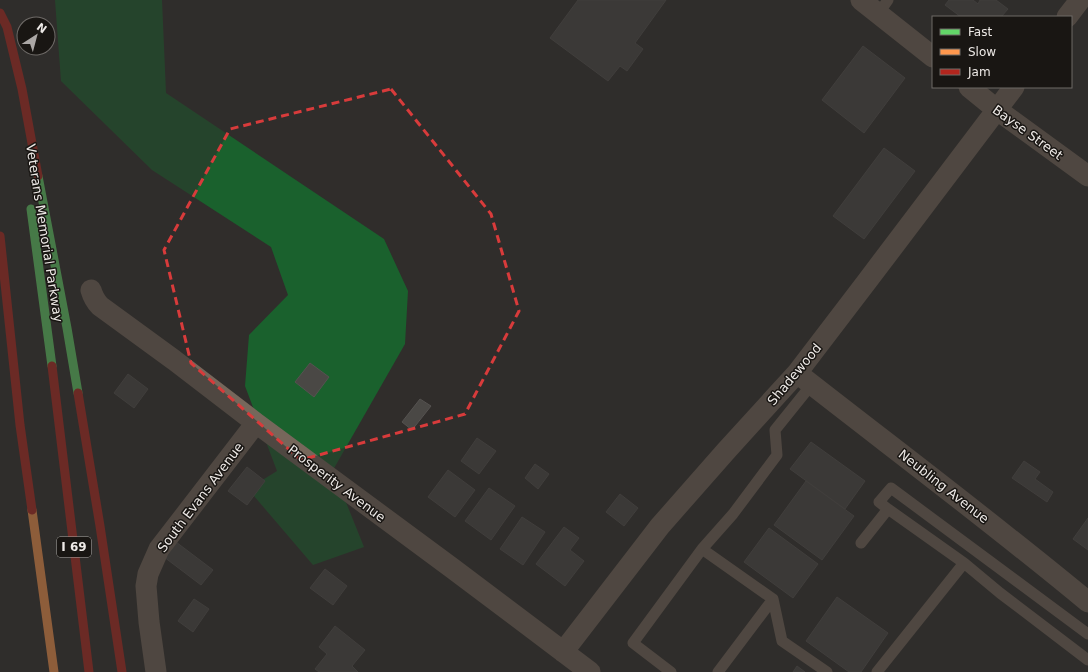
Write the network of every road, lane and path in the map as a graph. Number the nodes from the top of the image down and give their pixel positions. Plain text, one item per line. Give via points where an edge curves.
1 (861, 0) edge
2 (1080, 0) edge
3 (883, 7) edge
4 (0, 13) edge
5 (1068, 16) edge
6 (932, 56) edge
7 (970, 88) edge
8 (1013, 88) edge
9 (996, 109) junction
10 (1088, 176) edge
11 (30, 201) dead end
12 (0, 236) edge
13 (91, 290) dead end
14 (804, 378) junction
15 (256, 423) junction
16 (888, 509) junction
17 (861, 543) dead end
18 (702, 549) junction
19 (964, 563) junction
20 (773, 599) junction
21 (1088, 602) edge
22 (1088, 634) edge
23 (563, 652) junction
24 (1088, 660) edge
25 (52, 672) edge
26 (89, 672) edge
27 (122, 672) edge
28 (156, 672) edge
29 (590, 672) edge
30 (671, 672) edge
31 (718, 672) edge
32 (827, 672) edge
33 (877, 672) edge

1 - 3 street
2 - 5 street
3 - 6 street
4 - 27 highway via 22,89 66,320
7 - 9 street, Bayse Street
8 - 9 street, Shadewood
9 - 10 street, Bayse Street
9 - 14 street, Shadewood via 868,280
11 - 26 highway, Veterans Memorial Parkway / I 69
12 - 25 highway, I 69 via 20,425
13 - 15 street, Prosperity Avenue via 100,306
14 - 18 lane via 775,430 777,455 733,514
14 - 21 street, Neubling Avenue via 966,502
14 - 23 street, Shadewood via 726,451 660,526
15 - 23 street, Prosperity Avenue
15 - 28 street, South Evans Avenue via 159,549 148,574 148,622
16 - 17 lane
16 - 19 lane
16 - 22 lane via 879,502 890,488
18 - 20 lane
18 - 30 lane via 633,643
19 - 24 lane
19 - 33 lane
20 - 31 lane
20 - 32 lane via 782,641
23 - 29 street, Prosperity Avenue

